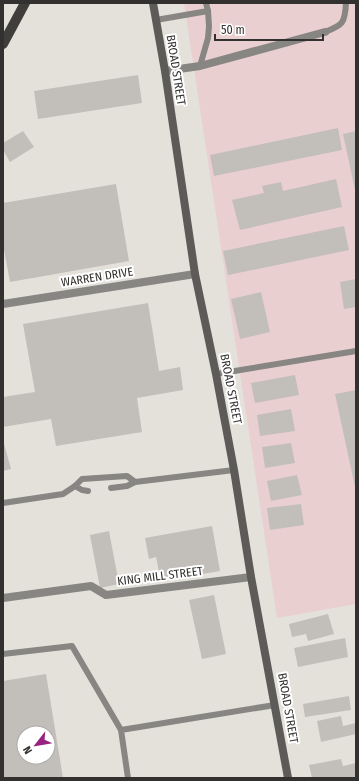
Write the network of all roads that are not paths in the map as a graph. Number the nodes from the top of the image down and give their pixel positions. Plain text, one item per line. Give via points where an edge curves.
1 (25, 3) edge
2 (153, 3) edge
3 (206, 3) edge
4 (346, 3) edge
5 (208, 11) junction
6 (156, 20) junction
7 (325, 32) joint
8 (3, 44) edge
9 (200, 66) junction
10 (165, 71) junction
11 (195, 274) junction
12 (3, 304) edge
13 (356, 351) edge
14 (216, 374) junction
15 (234, 470) junction
16 (135, 482) junction
17 (75, 486) junction
18 (111, 488) dead end
19 (88, 491) dead end
20 (3, 503) edge
21 (251, 577) junction
22 (3, 598) edge
23 (3, 654) edge
24 (275, 705) junction
25 (121, 730) junction
26 (128, 778) edge
27 (288, 778) edge

1 - 8 main road
2 - 6 main road, BROAD STREET
3 - 5 lane
4 - 7 lane via 343,21 338,27
5 - 6 lane
5 - 9 lane via 208,38
6 - 10 main road, BROAD STREET
7 - 9 street
9 - 10 street
10 - 11 main road, BROAD STREET
11 - 12 street, WARREN DRIVE
11 - 14 main road, BROAD STREET
13 - 14 lane
14 - 15 main road, BROAD STREET
15 - 16 lane
15 - 21 main road, BROAD STREET
16 - 17 lane via 127,476 82,479
16 - 18 lane via 128,486
17 - 19 lane
17 - 20 lane via 63,494
21 - 22 street, KING MILL STREET via 106,596 90,586
21 - 24 main road, BROAD STREET
23 - 25 lane via 72,646
24 - 25 lane
24 - 27 main road, BROAD STREET
25 - 26 lane

